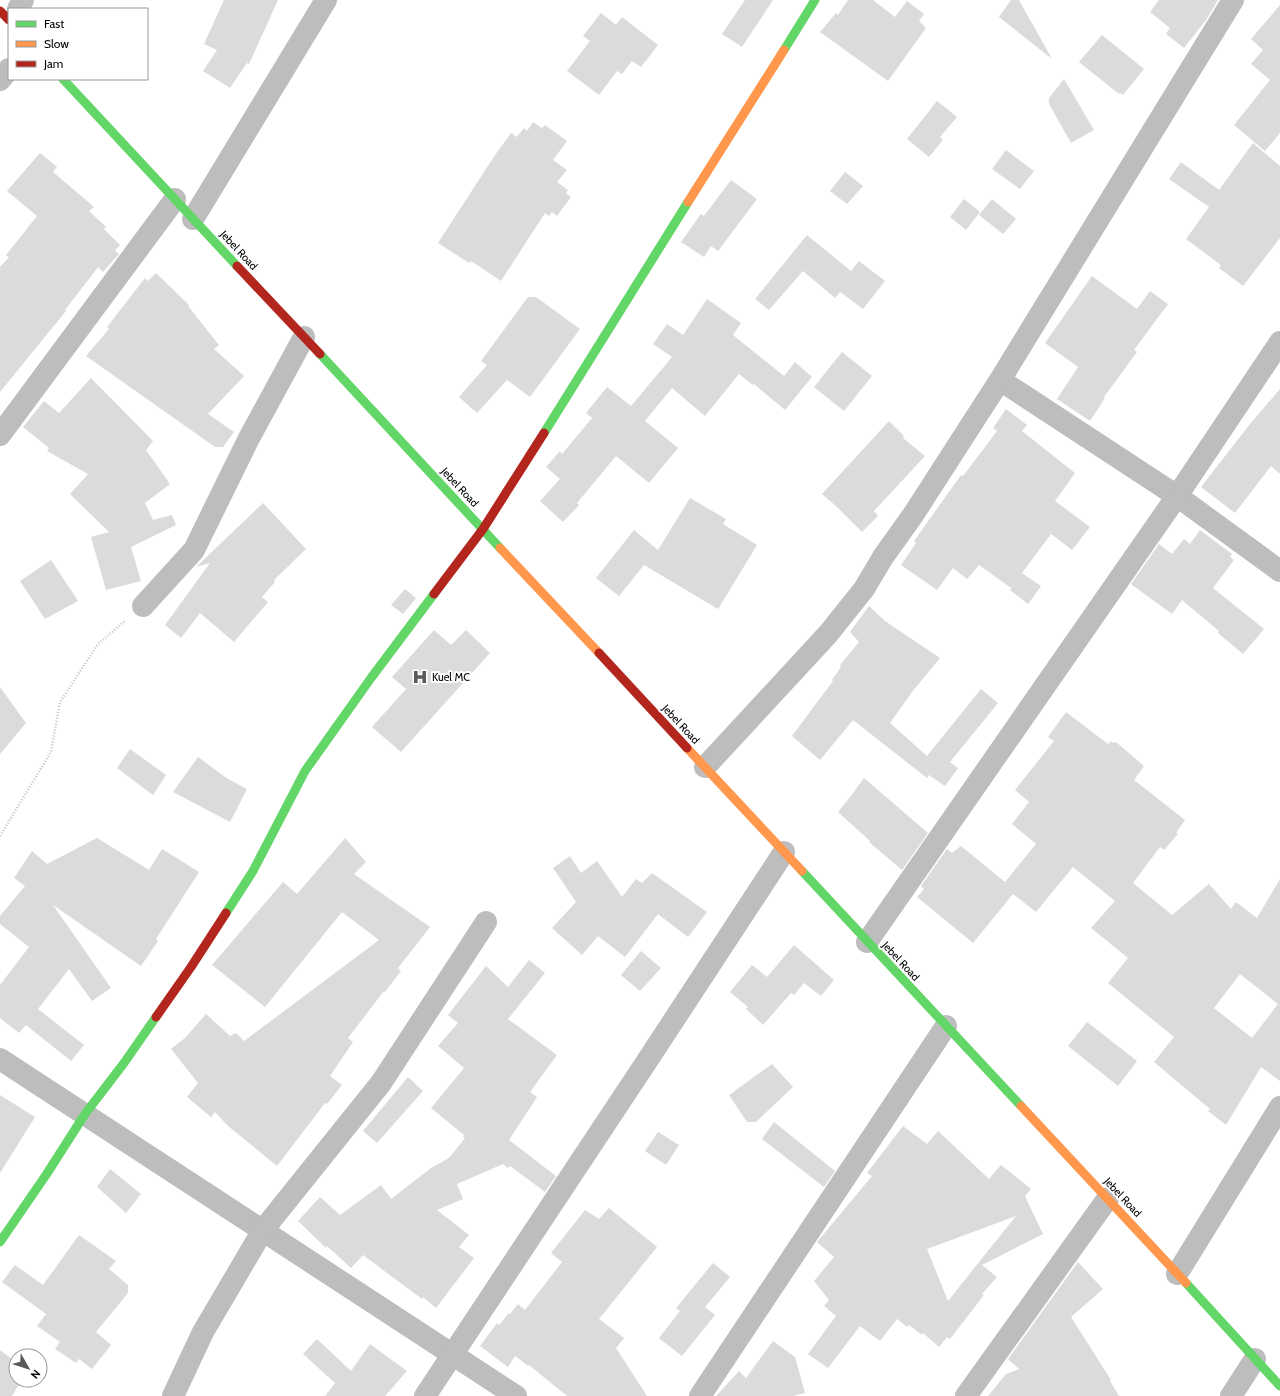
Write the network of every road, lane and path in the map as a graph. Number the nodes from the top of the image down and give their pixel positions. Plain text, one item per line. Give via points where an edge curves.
1 (326, 0) edge
2 (815, 0) edge
3 (1233, 0) edge
4 (0, 11) edge
5 (8, 19) edge
6 (8, 70) edge
7 (0, 80) edge
8 (64, 80) edge
9 (175, 199) junction
10 (193, 219) junction
11 (304, 337) junction
12 (1280, 342) edge
13 (1000, 380) junction
14 (0, 435) edge
15 (1177, 496) junction
16 (483, 529) junction
17 (1280, 570) edge
18 (143, 606) joint
19 (705, 767) junction
20 (0, 836) edge
21 (784, 852) junction
22 (486, 922) dead end
23 (867, 942) junction
24 (946, 1026) junction
25 (0, 1059) edge
26 (1280, 1107) edge
27 (85, 1114) junction
28 (1108, 1198) junction
29 (263, 1230) junction
30 (0, 1242) edge
31 (1177, 1274) junction
32 (452, 1355) junction
33 (1256, 1359) junction
34 (1280, 1386) edge
35 (173, 1396) edge
36 (425, 1396) edge
37 (516, 1396) edge
38 (700, 1396) edge
39 (966, 1396) edge
40 (1231, 1396) edge

1 - 10 street
2 - 16 main road
3 - 13 street
4 - 5 main road
6 - 7 street
8 - 9 main road, Jebel Road
9 - 10 main road, Jebel Road
9 - 14 street
10 - 11 main road, Jebel Road
11 - 16 main road, Jebel Road
11 - 18 street via 248,440 194,550
12 - 15 street
13 - 15 street
13 - 19 street via 864,589 828,634
15 - 17 street
15 - 23 street
16 - 19 main road, Jebel Road
16 - 27 main road via 371,678 306,771 253,871 191,967
18 - 20 path via 98,644 60,702 52,752
19 - 21 main road, Jebel Road
21 - 23 main road, Jebel Road
21 - 32 street
22 - 29 street via 381,1083
23 - 24 main road, Jebel Road
24 - 28 main road, Jebel Road
24 - 38 street
25 - 27 street
26 - 31 street
27 - 29 street
27 - 30 main road
28 - 31 main road, Jebel Road
28 - 39 street
29 - 32 street
29 - 35 street via 203,1332
31 - 33 main road, Jebel Road
32 - 36 street
32 - 37 street
33 - 34 main road, Jebel Road
33 - 40 street

